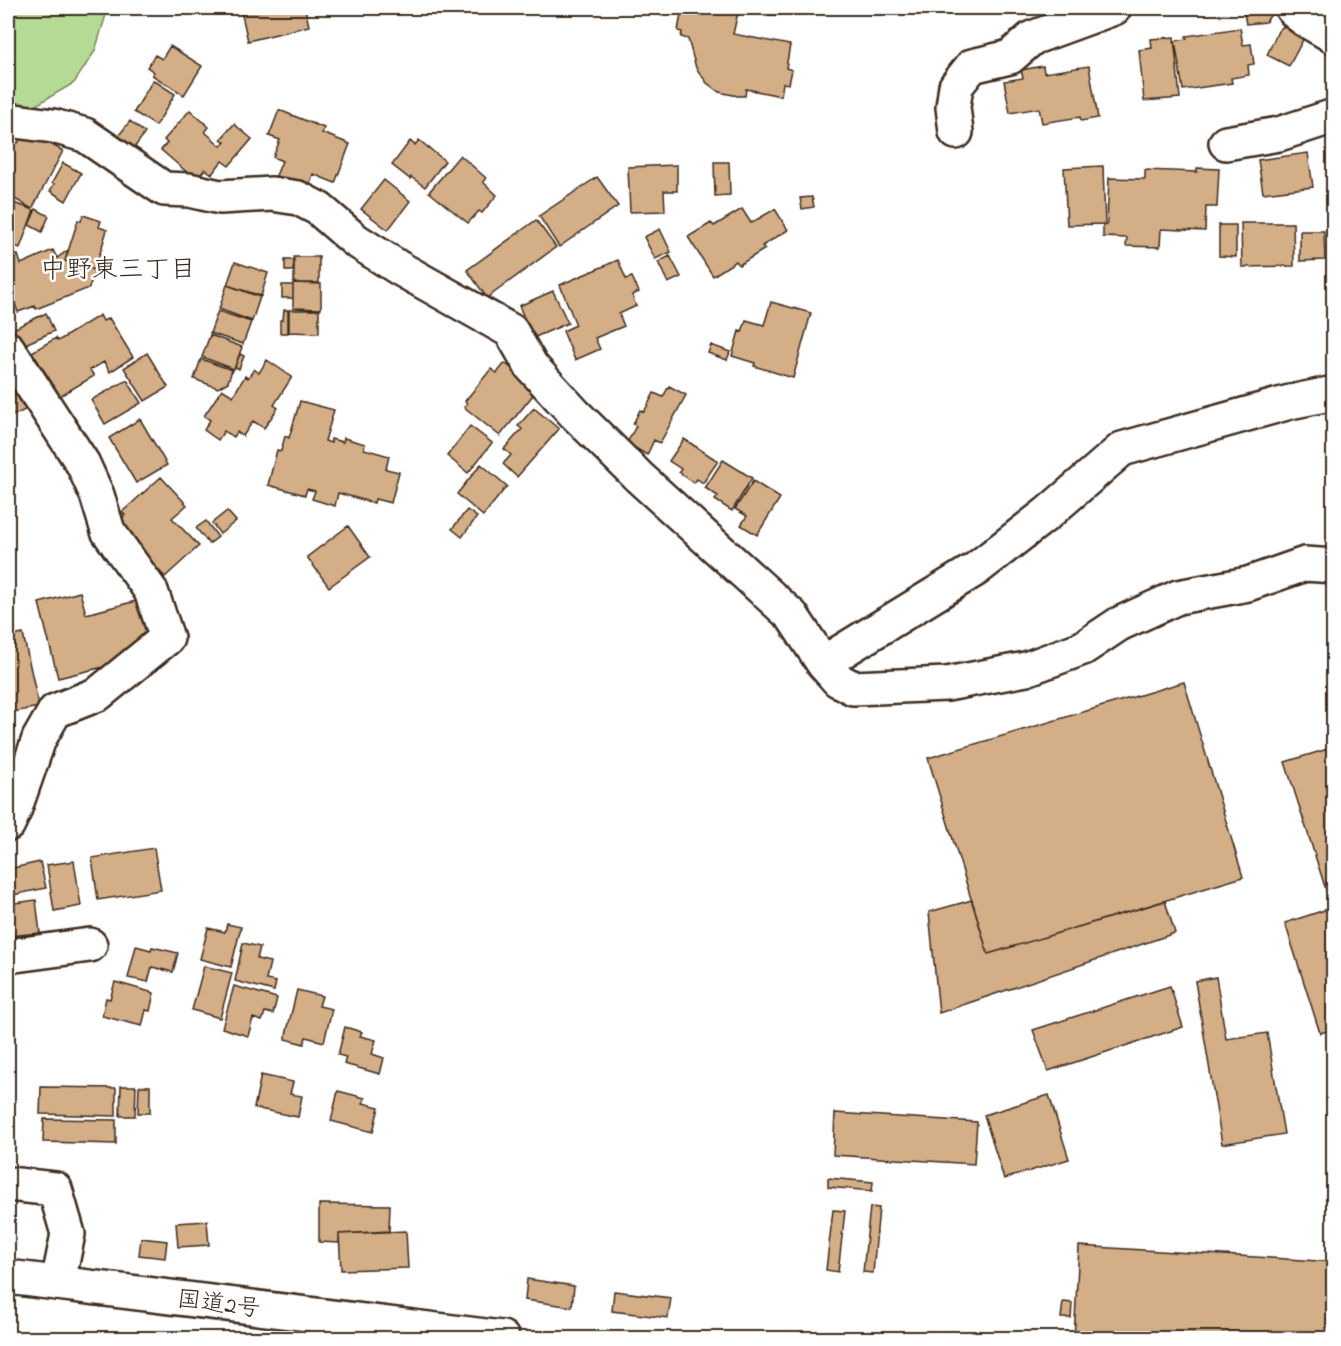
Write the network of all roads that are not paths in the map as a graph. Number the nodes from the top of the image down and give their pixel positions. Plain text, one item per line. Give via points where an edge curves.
1 (1114, 8) edge
2 (1292, 8) edge
3 (1334, 37) edge
4 (1334, 116) edge
5 (8, 123) edge
6 (956, 132) dead end
7 (1226, 143) dead end
8 (8, 349) edge
9 (1334, 393) edge
10 (1334, 566) edge
11 (823, 663) junction
12 (8, 824) edge
13 (90, 945) dead end
14 (8, 956) edge
15 (8, 1182) edge
16 (8, 1277) edge
17 (58, 1283) junction
18 (384, 1331) edge
19 (502, 1338) edge

1 - 6 main road via 1032,38 1010,57 972,66 956,86
2 - 3 main road via 1314,27
4 - 7 main road via 1279,134
5 - 11 main road via 53,126 85,135 164,189 220,197 272,194 298,198 399,268 511,331 531,366 575,414 792,615
8 - 12 main road via 83,464 108,531 151,591 167,638 98,694 55,711 39,739
9 - 11 main road via 1122,449 976,569
10 - 11 main road via 1305,564 1248,584 1179,597 1119,624 1083,648 1026,669 946,684 853,688 838,680
13 - 14 main road
15 - 17 main road via 55,1189 68,1234
16 - 17 main road, 国道2号
17 - 18 main road, 国道2号
18 - 19 main road, 国道2号

